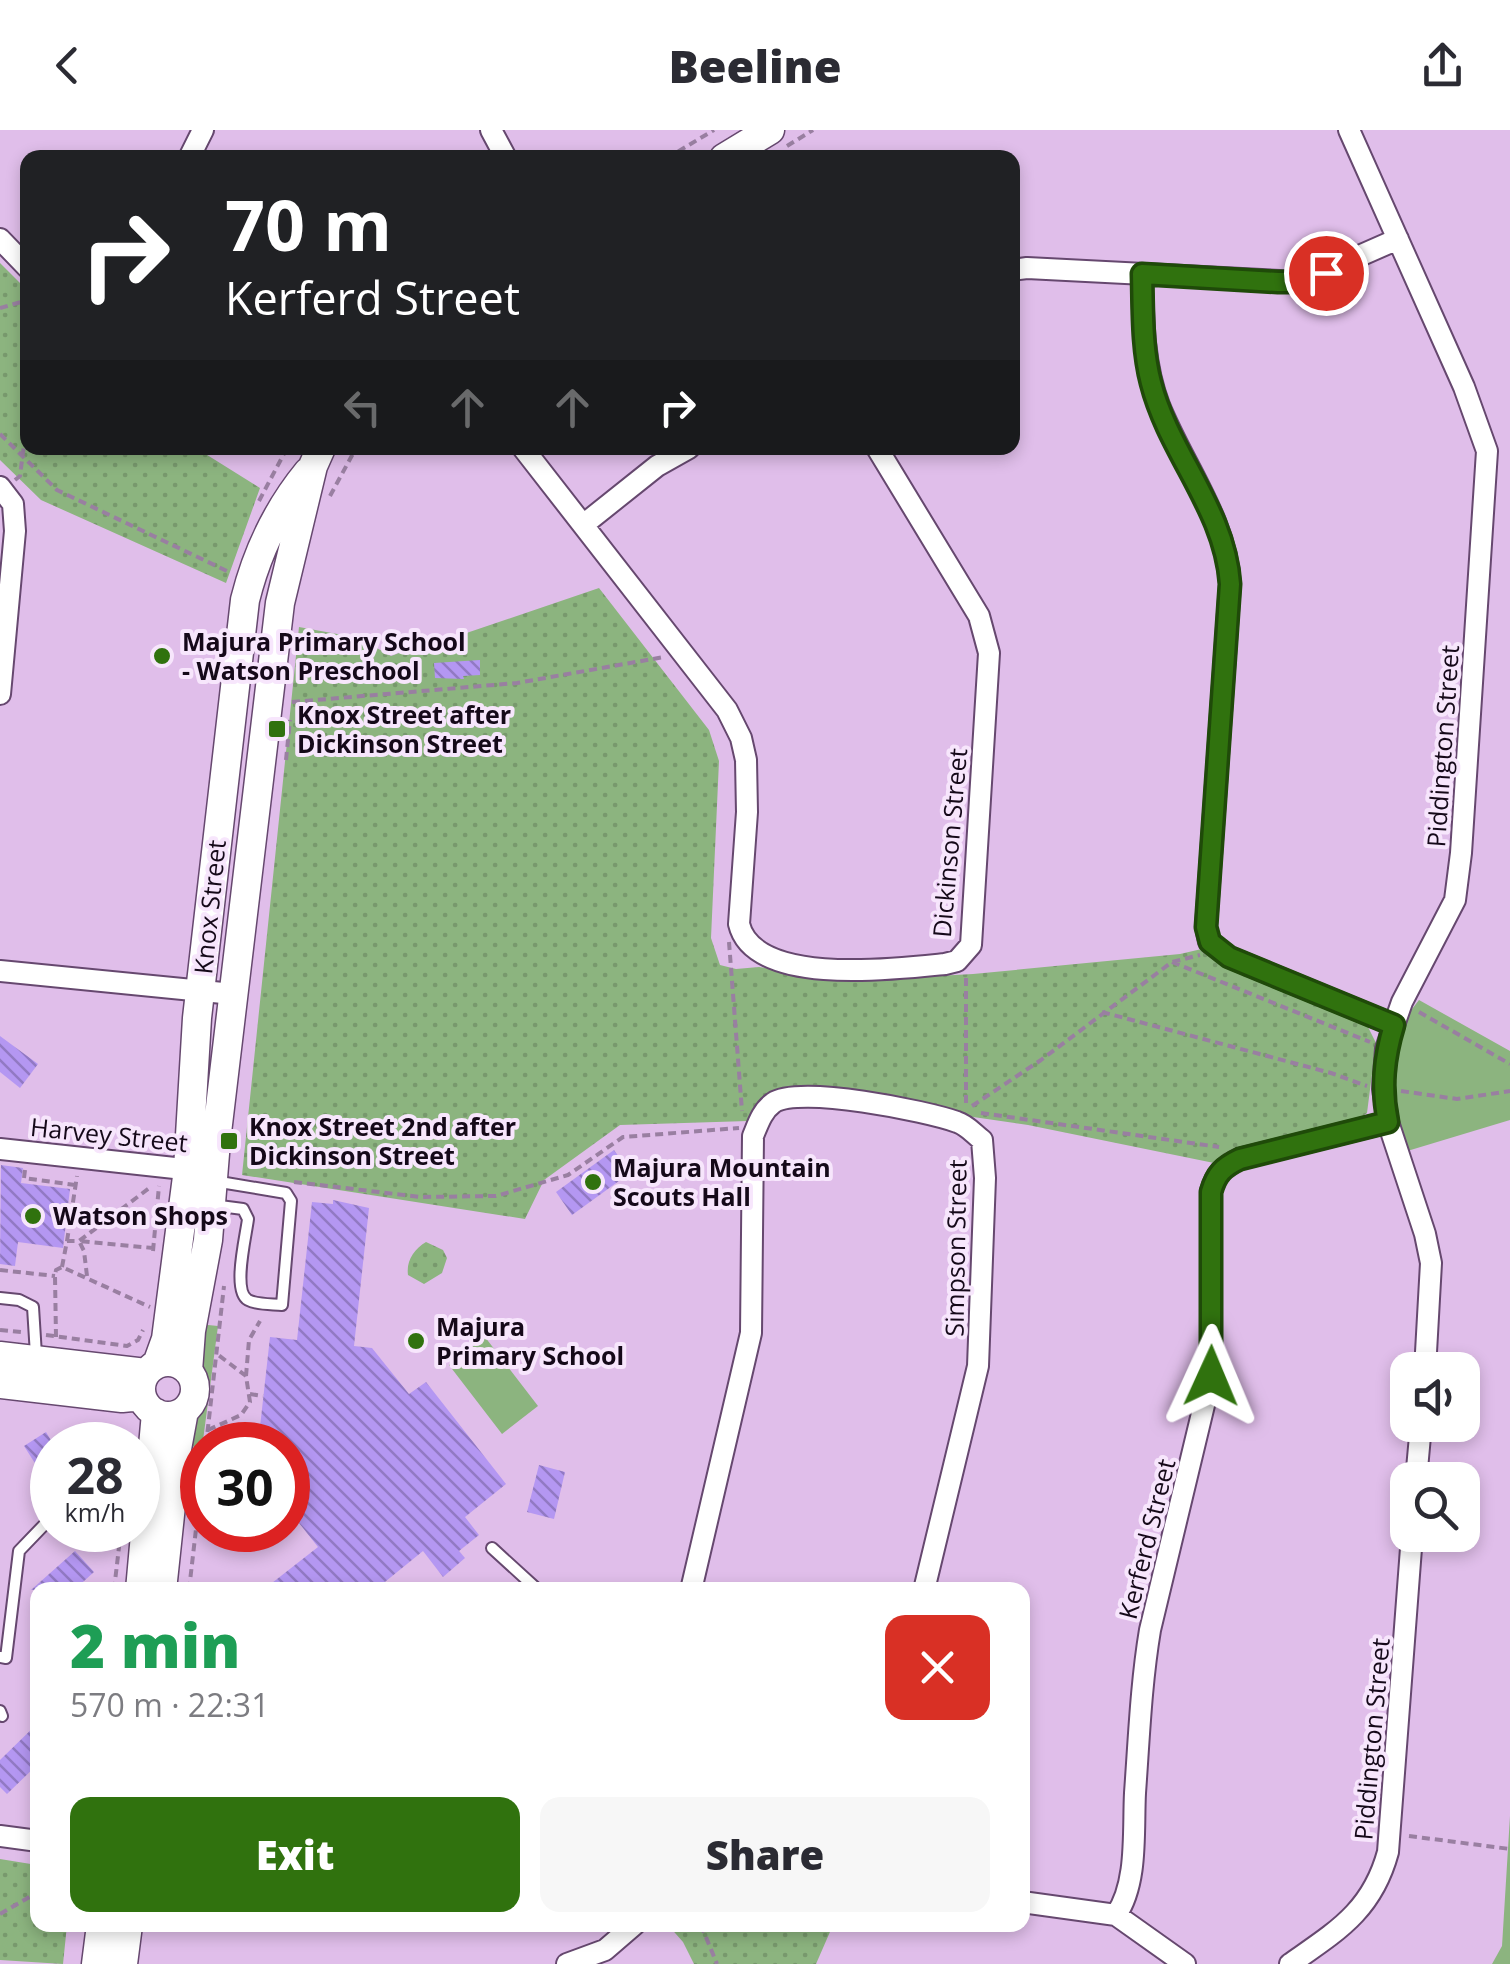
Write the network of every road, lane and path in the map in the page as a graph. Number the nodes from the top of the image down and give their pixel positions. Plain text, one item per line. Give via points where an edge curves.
1 (714, 130) edge
2 (770, 130) edge
3 (1349, 130) edge
4 (681, 150) edge
5 (737, 150) edge
6 (0, 239) edge
7 (1398, 240) junction
8 (20, 260) edge
9 (1020, 269) edge
10 (1142, 274) junction
11 (0, 434) edge
12 (20, 453) edge
13 (528, 455) edge
14 (677, 455) edge
15 (880, 455) edge
16 (23, 456) joint
17 (317, 457) edge
18 (2, 488) edge
19 (584, 526) junction
20 (234, 574) dead end
21 (682, 652) junction
22 (0, 694) edge
23 (289, 702) dead end
24 (742, 936) junction
25 (1219, 951) junction
26 (964, 954) junction
27 (1172, 962) junction
28 (0, 971) edge
29 (202, 992) junction
30 (233, 994) junction
31 (1402, 1002) junction
32 (1102, 1012) junction
33 (1394, 1025) junction
34 (1369, 1058) dead end
35 (1510, 1064) edge
36 (1375, 1081) junction
37 (1510, 1091) edge
38 (1388, 1122) junction
39 (0, 1149) edge
40 (26, 1164) dead end
41 (77, 1172) dead end
42 (143, 1178) dead end
43 (206, 1182) junction
44 (292, 1182) dead end
45 (75, 1185) junction
46 (67, 1241) junction
47 (80, 1241) junction
48 (153, 1248) dead end
49 (62, 1267) junction
50 (0, 1270) edge
51 (55, 1276) junction
52 (87, 1276) junction
53 (0, 1298) edge
54 (148, 1307) dead end
55 (260, 1321) dead end
56 (144, 1324) dead end
57 (0, 1330) edge
58 (56, 1337) junction
59 (1426, 1352) edge
60 (0, 1356) edge
61 (36, 1360) junction
62 (188, 1370) junction
63 (246, 1376) junction
64 (0, 1384) edge
65 (157, 1391) junction
66 (250, 1394) junction
67 (263, 1396) dead end
68 (209, 1422) edge
69 (226, 1422) edge
70 (30, 1540) edge
71 (492, 1548) dead end
72 (118, 1552) edge
73 (193, 1552) edge
74 (1411, 1552) edge
75 (115, 1582) edge
76 (141, 1582) edge
77 (163, 1582) edge
78 (190, 1582) edge
79 (529, 1582) edge
80 (693, 1582) edge
81 (926, 1582) edge
82 (0, 1657) edge
83 (1390, 1834) junction
84 (0, 1836) edge
85 (30, 1840) edge
86 (1510, 1848) edge
87 (30, 1897) edge
88 (1030, 1903) edge
89 (0, 1914) edge
90 (1116, 1916) junction
91 (100, 1932) edge
92 (127, 1932) edge
93 (626, 1932) edge
94 (704, 1932) edge
95 (96, 1964) edge
96 (122, 1964) edge
97 (567, 1964) edge
98 (717, 1964) edge
99 (1185, 1964) edge
100 (1290, 1964) edge

1 - 4 path
2 - 5 street
3 - 7 street, Piddington Street
6 - 8 street
7 - 10 street via 1300,282
7 - 31 street, Piddington Street via 1487,451 1455,900
9 - 10 street
10 - 25 street via 1151,383 1228,559 1206,927
11 - 12 path
13 - 19 street
14 - 19 street
15 - 26 street, Dickinson Street via 980,616 988,653 974,916
16 - 18 path via 20,476
16 - 20 path via 57,490
17 - 29 street, Knox Street via 266,537 245,600
17 - 30 street, Knox Street via 280,603
18 - 22 street via 13,504 16,531
19 - 21 street
21 - 23 path via 517,683
21 - 24 street via 728,710 746,760
24 - 26 street, Dickinson Street via 760,954 856,973 946,964
24 - 44 path via 727,943 743,1128 623,1136 568,1175 496,1196 422,1197
25 - 27 path
25 - 33 street
26 - 32 path via 966,1110
27 - 32 path
27 - 34 path via 1370,1041
28 - 29 street
29 - 30 street
29 - 43 street, Knox Street
30 - 43 street, Knox Street
31 - 33 street, Piddington Street
31 - 35 path
32 - 36 path via 1368,1086
33 - 36 street, Piddington Street
36 - 37 path via 1457,1100
36 - 38 street, Piddington Street
38 - 59 street, Piddington Street via 1431,1262
38 - 90 street, Kerferd Street via 1240,1159 1215,1177 1211,1376 1150,1630 1130,1870
39 - 43 street, Harvey Street
40 - 45 path via 24,1178
41 - 45 path
42 - 47 path via 159,1180
43 - 43 lane via 286,1193 292,1201 282,1304 250,1302 242,1294 248,1218
43 - 62 street, Knox Street
43 - 65 street, Knox Street
45 - 46 path
46 - 47 path
46 - 49 path
47 - 48 path
47 - 52 path
49 - 51 path
49 - 52 path
50 - 51 path
51 - 58 path
52 - 54 path
53 - 61 lane via 34,1306
55 - 63 path via 249,1340
56 - 58 path via 138,1340 127,1346
57 - 61 path
58 - 61 path
60 - 61 street
61 - 64 street
61 - 65 street via 122,1398
62 - 65 street via 173,1362
62 - 65 street, Knox Street via 195,1393
63 - 66 path
63 - 68 path via 216,1353
65 - 76 street, Knox Street
65 - 77 street, Knox Street via 177,1448
66 - 67 path
66 - 69 path via 241,1415
70 - 82 lane via 19,1551 6,1658
71 - 79 lane
72 - 75 path
73 - 78 path
74 - 83 street, Piddington Street
80 - 81 street, Simpson Street via 751,1333 753,1136 772,1104 801,1096 930,1114 962,1123 982,1140 978,1366
83 - 86 path
83 - 100 street, Piddington Street via 1384,1870 1358,1914
84 - 85 street
87 - 89 path
88 - 90 street
90 - 99 street
91 - 95 street
92 - 96 street
93 - 97 street via 605,1950
94 - 98 path

